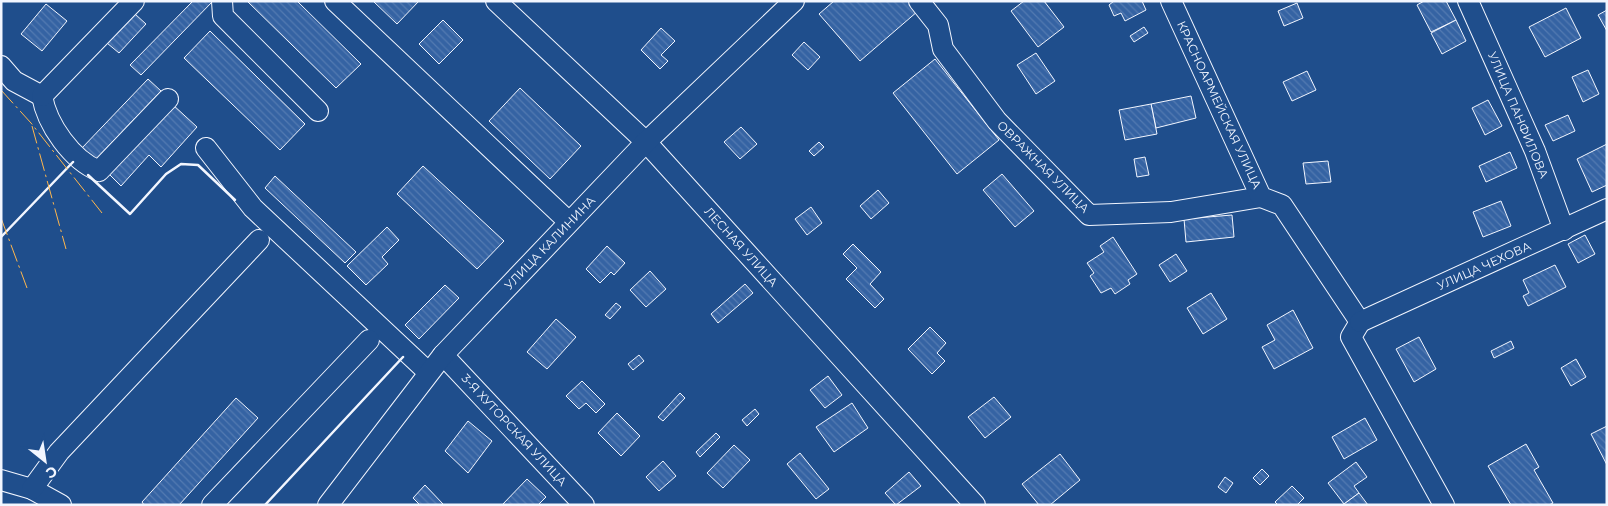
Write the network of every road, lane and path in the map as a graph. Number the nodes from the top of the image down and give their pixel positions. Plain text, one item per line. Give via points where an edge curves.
1 (134, 1) edge
2 (222, 1) edge
3 (335, 1) edge
4 (496, 1) edge
5 (919, 1) edge
6 (1171, 1) edge
7 (1468, 1) edge
8 (782, 5) edge
9 (1, 66) edge
10 (42, 96) junction
11 (168, 99) dead end
12 (318, 111) dead end
13 (646, 142) junction
14 (206, 148) dead end
15 (1261, 197) junction
16 (1607, 209) edge
17 (569, 222) junction
18 (1564, 230) junction
19 (259, 240) dead end
20 (1360, 322) junction
21 (369, 340) dead end
22 (443, 355) junction
23 (428, 372) junction
24 (1, 480) edge
25 (32, 489) junction
26 (61, 505) edge
27 (212, 505) edge
28 (328, 505) edge
29 (584, 505) edge
30 (975, 505) edge
31 (1444, 505) edge

1 - 10 street
2 - 12 street via 223,16
3 - 17 street
4 - 13 street, ЛЕСНАЯ УЛИЦА
5 - 15 street, ОВРАЖНАЯ УЛИЦА via 938,25 943,49 996,121 1089,215 1171,212
6 - 15 street, КРАСНОАРМЕЙСКАЯ УЛИЦА
7 - 18 street, УЛИЦА ПАНФИЛОВА via 1535,151
8 - 13 street, УЛИЦА КАЛИНИНА
9 - 10 street via 14,81
10 - 11 street via 45,111 75,156 99,171
13 - 17 street, УЛИЦА КАЛИНИНА
13 - 30 street, ЛЕСНАЯ УЛИЦА
14 - 23 street via 253,208
15 - 20 street, КРАСНОАРМЕЙСКАЯ УЛИЦА via 1282,205
16 - 18 street, УЛИЦА ЧЕХОВА
17 - 22 street, УЛИЦА КАЛИНИНА
18 - 20 street, УЛИЦА ЧЕХОВА
19 - 25 street via 59,452
20 - 31 street via 1351,337
21 - 27 street
22 - 23 street, УЛИЦА КАЛИНИНА
22 - 29 street, 3-Я ХУТОРСКАЯ УЛИЦА
23 - 28 street, УЛИЦА КАЛИНИНА
24 - 25 street
25 - 26 street

